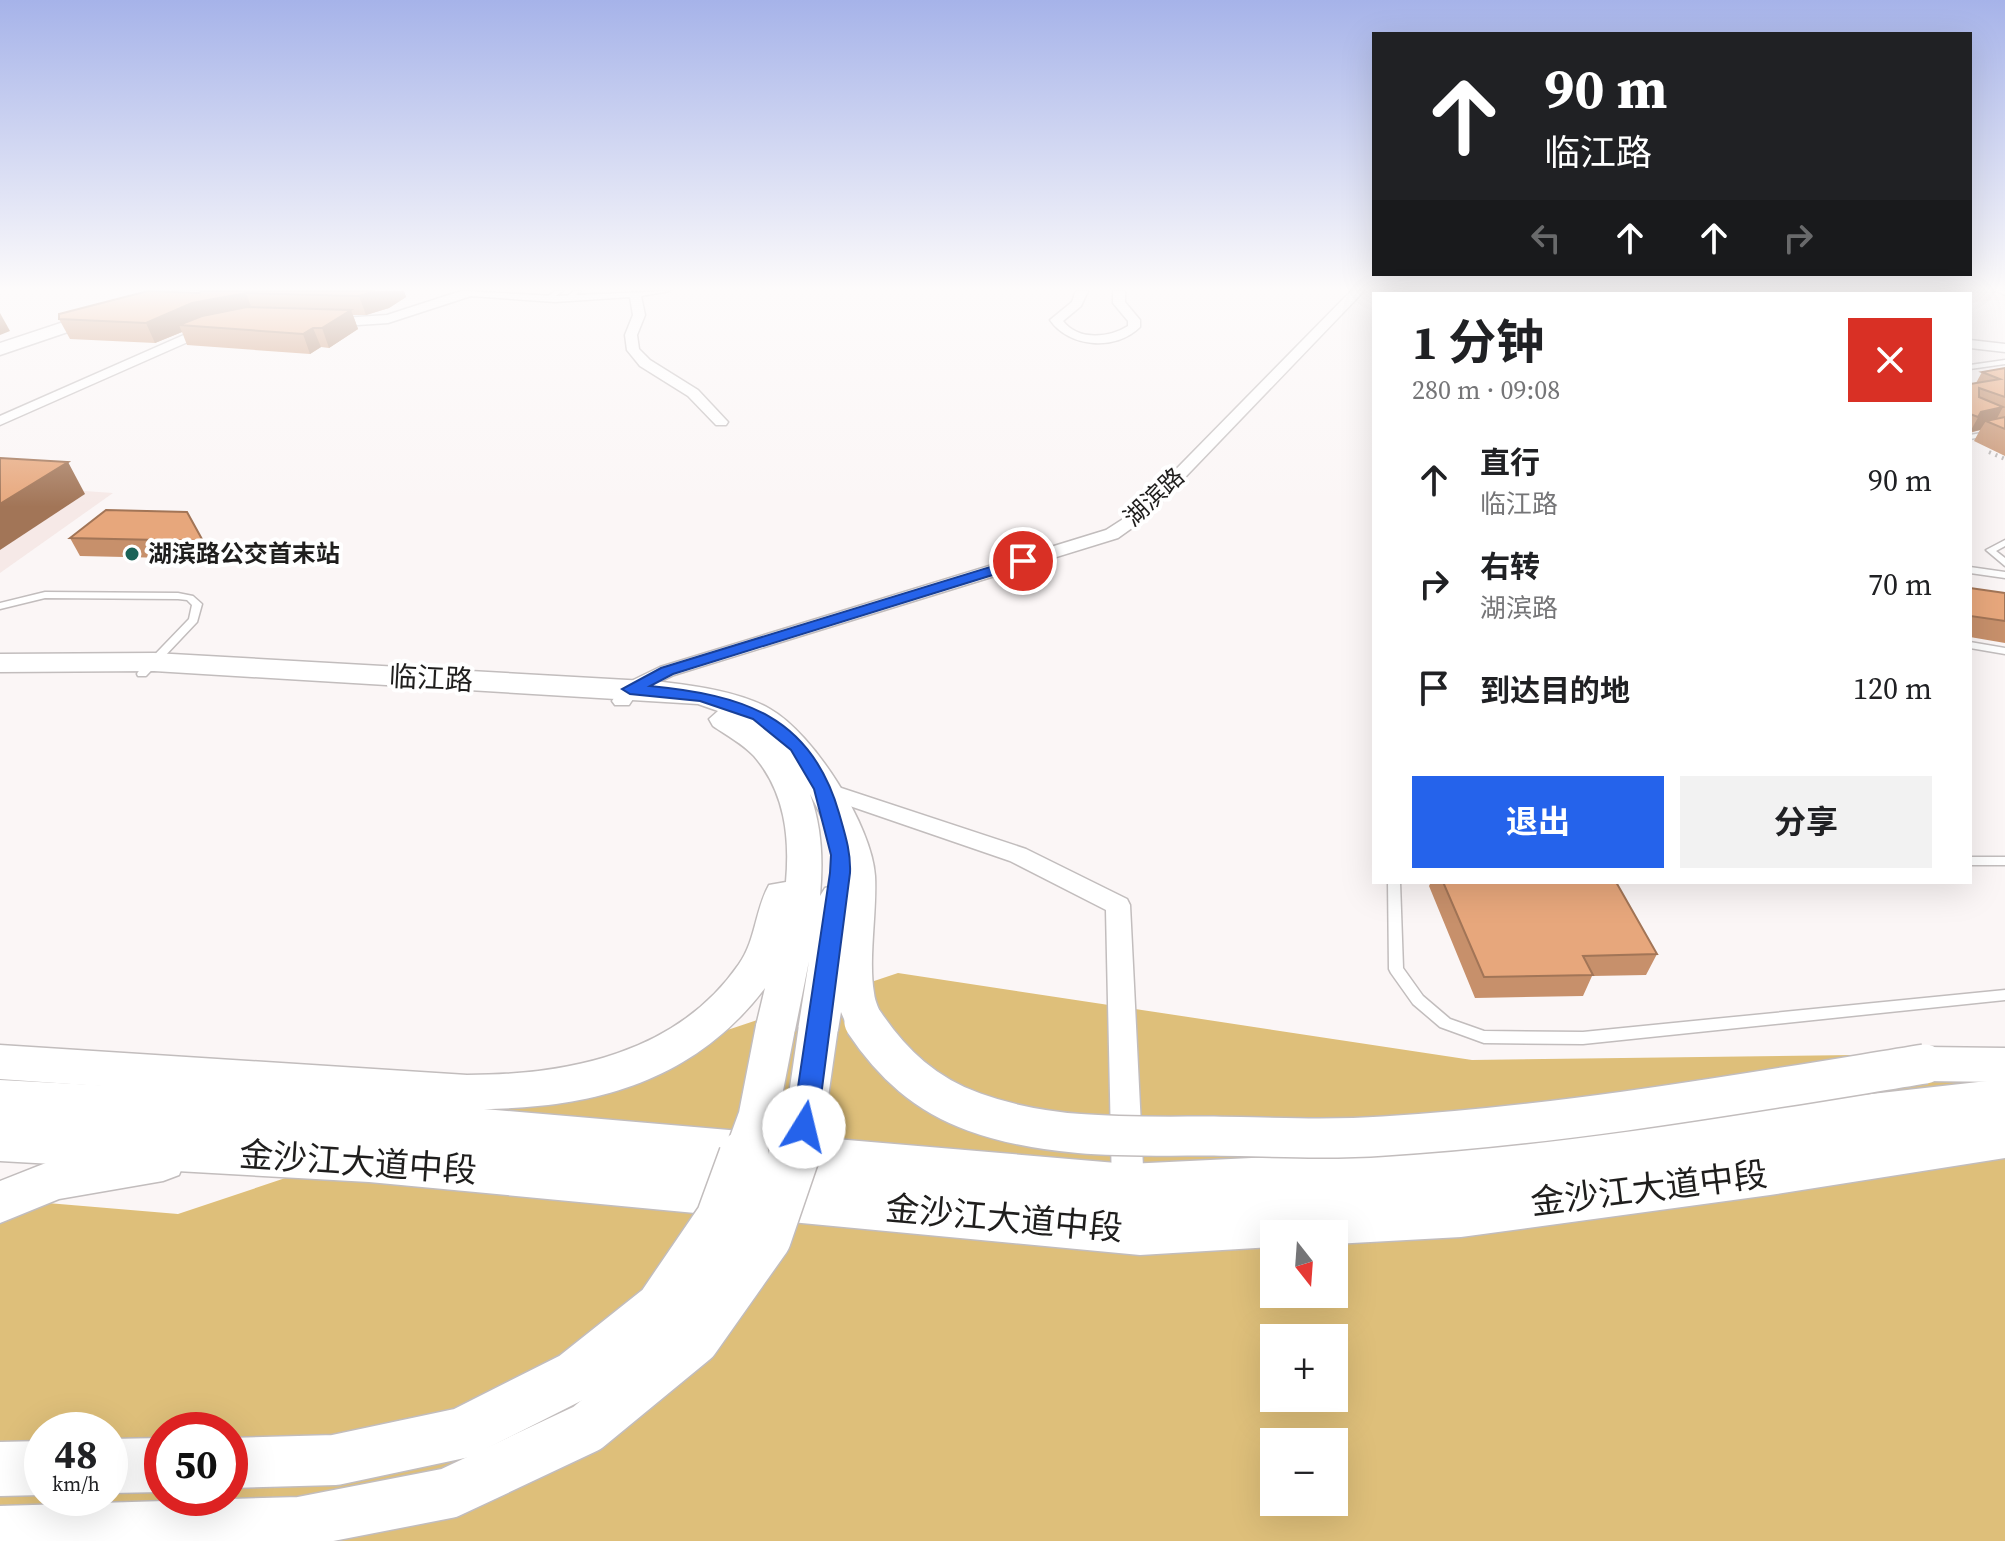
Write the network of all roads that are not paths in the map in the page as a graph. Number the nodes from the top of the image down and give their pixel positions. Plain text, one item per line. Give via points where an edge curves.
1 (129, 363) edge
2 (645, 363) edge
3 (1288, 363) edge
4 (1999, 363) edge
5 (1972, 367) edge
6 (0, 421) edge
7 (721, 422) dead end
8 (1993, 423) edge
9 (2005, 429) edge
10 (1972, 437) edge
11 (2005, 543) edge
12 (2005, 563) edge
13 (1972, 570) edge
14 (2005, 575) edge
15 (0, 606) edge
16 (1972, 645) edge
17 (2005, 651) edge
18 (0, 663) edge
19 (148, 668) junction
20 (0, 676) edge
21 (626, 695) junction
22 (812, 796) junction
23 (1972, 861) edge
24 (2005, 861) edge
25 (1394, 884) edge
26 (2005, 995) edge
27 (819, 1027) junction
28 (0, 1062) edge
29 (2005, 1065) edge
30 (2005, 1099) edge
31 (0, 1100) edge
32 (2005, 1136) edge
33 (0, 1139) edge
34 (221, 1151) junction
35 (1128, 1187) junction
36 (0, 1202) edge
37 (248, 1462) edge
38 (24, 1468) edge
39 (0, 1469) edge
40 (0, 1531) edge

1 - 6 street
2 - 7 street via 693,393
3 - 21 street, 湖滨路 via 1140,515 1112,534 667,671
4 - 5 lane
8 - 9 lane
9 - 10 lane
11 - 12 lane via 1990,550
13 - 14 lane
15 - 19 lane via 45,595 190,598 197,604 194,620
16 - 17 lane
18 - 19 main road, 临江路
19 - 20 main road, 临江路
19 - 21 main road, 临江路
21 - 22 main road, 临江路 via 726,720 752,736
22 - 27 main road via 807,835
22 - 27 main road, 临江路 via 846,830 854,852 857,898 854,993
22 - 28 main road via 767,949 753,975 700,1029 621,1072 518,1094
22 - 35 street via 1018,855 1118,905
23 - 24 lane
25 - 26 lane via 1396,969 1418,1000 1445,1023 1484,1037 1583,1038
27 - 29 main road, bridge via 881,1049 933,1094 974,1113 1016,1124 1149,1135 1384,1136 1608,1114 1925,1064
27 - 37 main road, bridge via 758,1117 721,1219 661,1307 573,1377 462,1433 335,1460
27 - 40 main road, bridge via 804,1127 766,1238 694,1340 587,1428 449,1493 300,1522
30 - 35 main road, 金沙江大道中段 via 1440,1172
31 - 35 main road, 金沙江大道中段 via 379,1121
32 - 34 main road, 金沙江大道中段 via 1461,1213 1140,1230
33 - 34 main road, 金沙江大道中段
34 - 36 main road via 56,1179
38 - 39 main road

